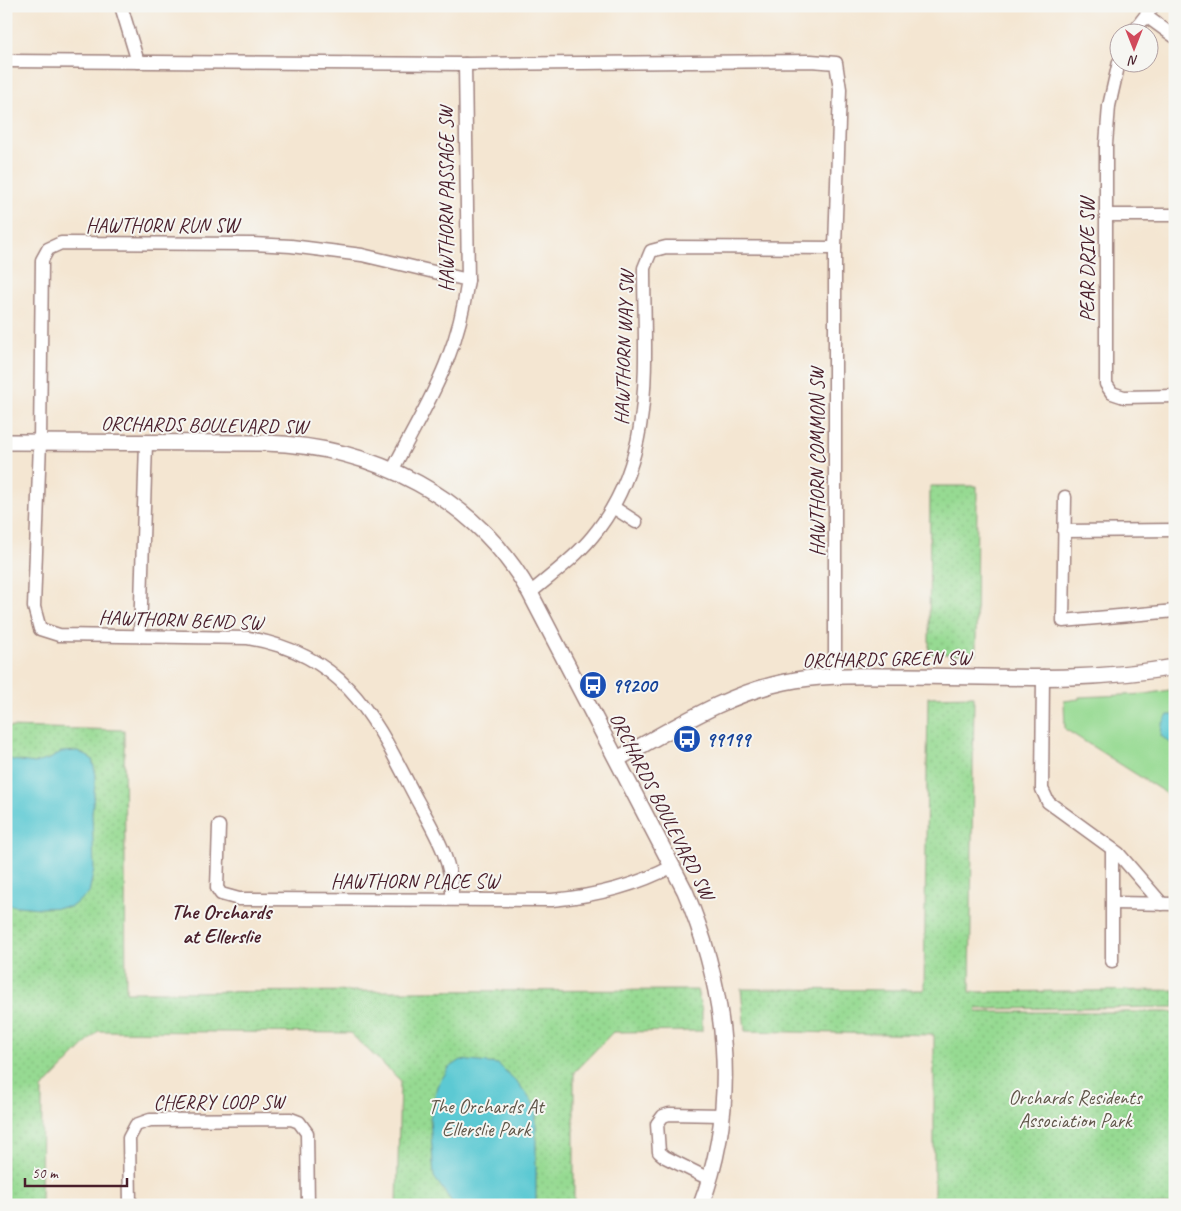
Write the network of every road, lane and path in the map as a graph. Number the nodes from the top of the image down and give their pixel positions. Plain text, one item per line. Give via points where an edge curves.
1 (121, 6) edge
2 (1150, 11) edge
3 (1142, 22) edge
4 (1175, 37) edge
5 (6, 61) edge
6 (138, 62) junction
7 (465, 64) junction
8 (1117, 72) edge
9 (1106, 215) junction
10 (1175, 215) edge
11 (835, 248) junction
12 (468, 280) junction
13 (1175, 396) edge
14 (6, 442) edge
15 (40, 442) junction
16 (146, 443) junction
17 (393, 469) junction
18 (1065, 497) dead end
19 (613, 507) junction
20 (636, 522) dead end
21 (1175, 530) edge
22 (1064, 531) junction
23 (530, 593) junction
24 (1175, 611) edge
25 (140, 636) junction
26 (1175, 667) edge
27 (835, 676) junction
28 (1043, 676) junction
29 (617, 759) junction
30 (219, 826) dead end
31 (1112, 849) junction
32 (672, 866) junction
33 (452, 899) junction
34 (1113, 903) junction
35 (1168, 904) edge
36 (1112, 961) dead end
37 (722, 1115) junction
38 (709, 1179) junction
39 (130, 1205) edge
40 (308, 1205) edge
41 (701, 1205) edge

1 - 6 street
2 - 3 street
2 - 4 street
5 - 6 street
6 - 7 street
7 - 11 street, HAWTHORN COMMON SW via 836,63 840,89
7 - 12 street, HAWTHORN PASSAGE SW
8 - 9 street, PEAR DRIVE SW via 1109,106 1106,144
9 - 10 street
9 - 13 street, PEAR DRIVE SW via 1106,384 1112,393 1124,397
11 - 19 street, HAWTHORN WAY SW via 666,247 651,251 644,268 643,418 632,462
11 - 27 street, HAWTHORN COMMON SW
12 - 15 street, HAWTHORN RUN SW via 362,255 291,246 61,243 52,246 42,260
12 - 17 street, HAWTHORN PASSAGE SW via 448,360
14 - 15 street, ORCHARDS BOULEVARD SW
15 - 16 street, ORCHARDS BOULEVARD SW
15 - 25 street, HAWTHORN BEND SW via 36,623 40,629 59,636
16 - 17 street, ORCHARDS BOULEVARD SW via 294,444 349,454
16 - 25 street
17 - 23 street, ORCHARDS BOULEVARD SW via 440,495 466,515 505,558
18 - 22 street
19 - 20 street
19 - 23 street, HAWTHORN WAY SW via 581,549
21 - 22 street
22 - 24 street via 1063,621
23 - 29 street, ORCHARDS BOULEVARD SW
25 - 33 street, HAWTHORN BEND SW via 224,637 273,643 292,649 333,675 355,695 378,724 440,843 451,875
26 - 28 street, ORCHARDS GREEN SW via 1129,674
27 - 28 street, ORCHARDS GREEN SW
27 - 29 street, ORCHARDS GREEN SW via 784,682 756,690 720,705
28 - 31 street via 1042,789 1048,802
29 - 32 street, ORCHARDS BOULEVARD SW
30 - 33 street, HAWTHORN PLACE SW via 216,882 221,894 228,897
31 - 34 street
31 - 35 street
32 - 33 street, HAWTHORN PLACE SW via 620,889 583,897 552,900
32 - 37 street, ORCHARDS BOULEVARD SW via 692,907 716,985 725,1058
34 - 35 street
34 - 36 street
37 - 38 street, ORCHARDS BOULEVARD SW
37 - 38 street via 669,1114 657,1124 658,1152
38 - 41 street, ORCHARDS BOULEVARD SW
39 - 40 street, CHERRY LOOP SW via 130,1138 136,1125 150,1120 290,1119 299,1122 307,1134

